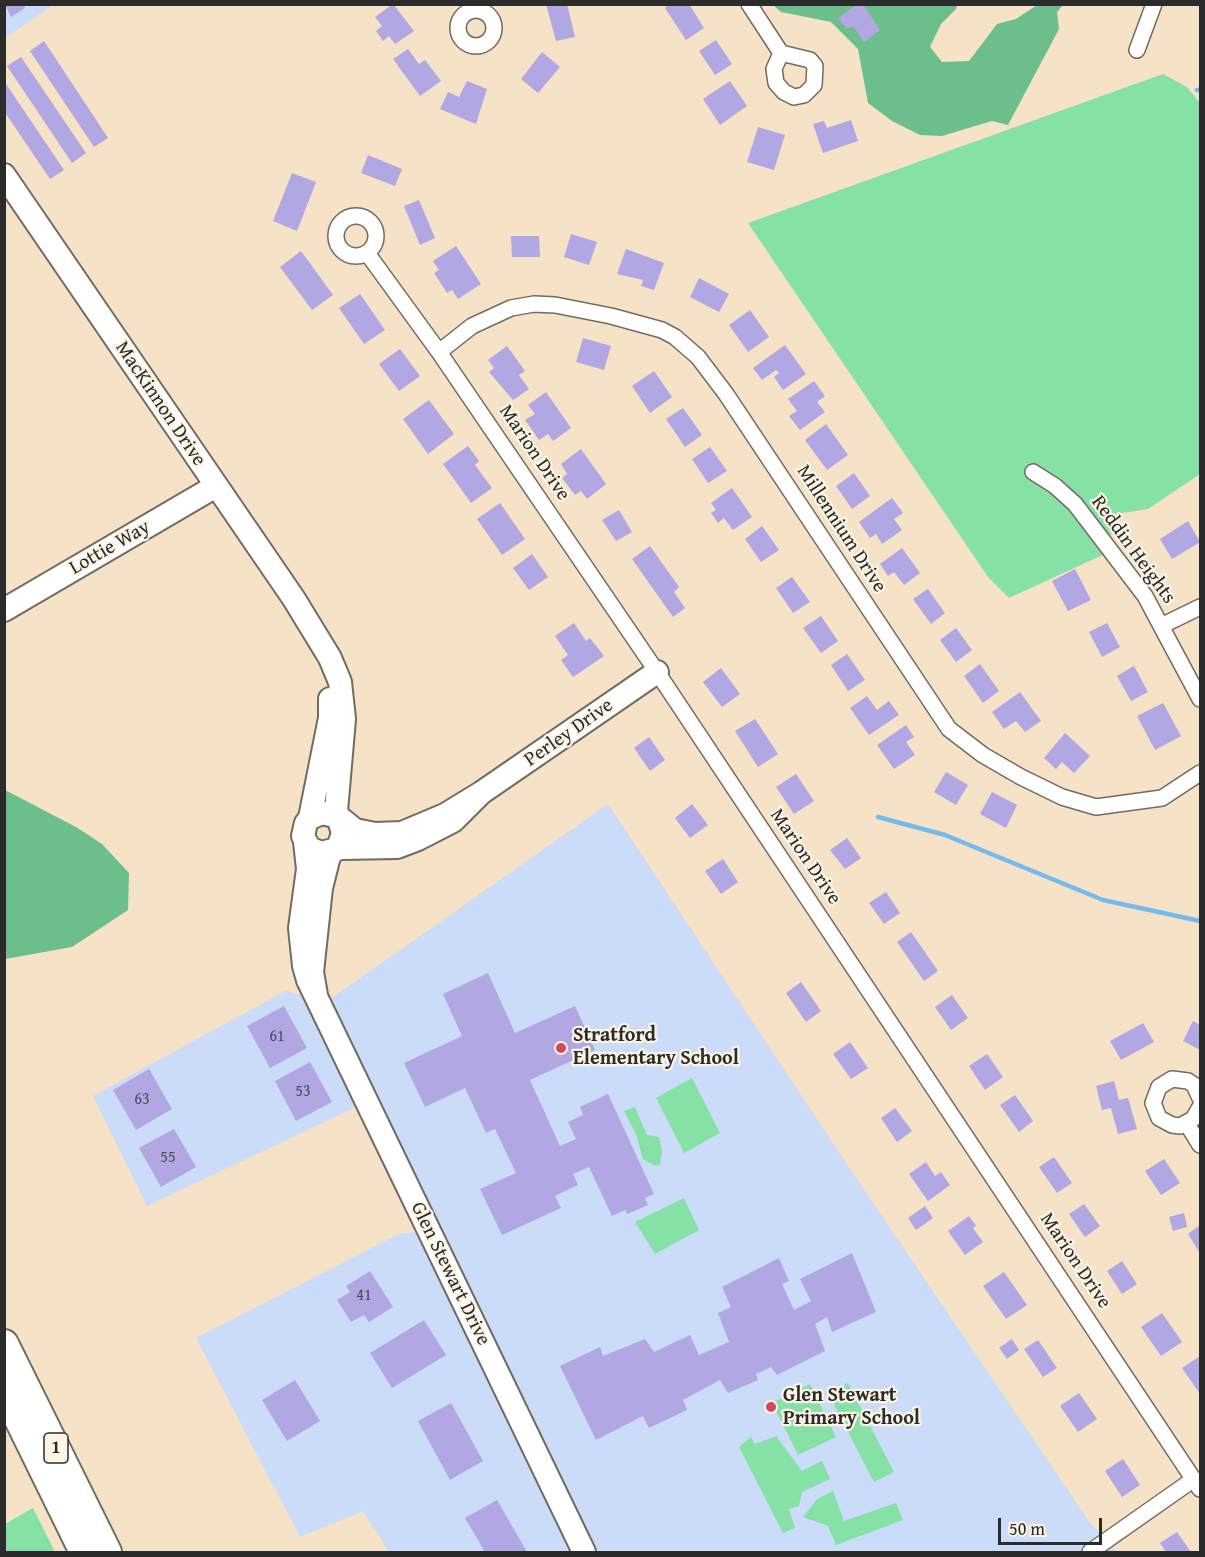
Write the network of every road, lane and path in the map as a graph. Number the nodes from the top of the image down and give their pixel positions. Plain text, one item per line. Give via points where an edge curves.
1 (749, 4) edge
2 (1154, 4) edge
3 (1137, 50) dead end
4 (781, 53) dead end
5 (4, 175) edge
6 (367, 253) dead end
7 (439, 352) junction
8 (1033, 472) dead end
9 (216, 486) junction
10 (1200, 607) edge
11 (4, 610) edge
12 (1161, 626) junction
13 (314, 634) junction
14 (657, 672) junction
15 (1200, 699) edge
16 (1200, 773) edge
17 (481, 794) junction
18 (310, 818) junction
19 (339, 818) junction
20 (305, 843) junction
21 (334, 850) junction
22 (316, 995) junction
23 (1200, 1098) edge
24 (1200, 1107) edge
25 (1187, 1124) junction
26 (1200, 1145) edge
27 (4, 1344) edge
28 (4, 1389) edge
29 (1197, 1484) edge
30 (84, 1552) edge
31 (107, 1552) edge
32 (584, 1552) edge
33 (1090, 1552) edge

1 - 4 street
2 - 3 street
5 - 9 street, MacKinnon Drive
6 - 7 street, Marion Drive
7 - 14 street, Marion Drive
7 - 16 street, Millennium Drive via 472,326 511,308 534,304 619,318 675,337 698,357 726,394 949,729 1021,777 1062,797 1096,807 1162,798
8 - 12 street, Reddin Heights via 1075,504 1144,596
9 - 11 street, Lottie Way
9 - 13 street, MacKinnon Drive
10 - 12 street
12 - 15 street, Reddin Heights
13 - 18 street, MacKinnon Drive via 330,696 330,718
13 - 19 street, MacKinnon Drive via 340,682 344,719 337,786
14 - 17 street, Perley Drive
14 - 29 street, Marion Drive
17 - 19 street, Perley Drive via 402,833 355,830
17 - 21 street, Perley Drive via 453,821 418,840 397,847
18 - 19 street via 322,813
18 - 20 street via 303,830
19 - 21 street via 344,833
20 - 21 street via 315,852
20 - 22 street, Glen Stewart Drive via 308,869 300,928 304,966
21 - 22 street, Glen Stewart Drive via 321,888 312,972
22 - 32 street, Glen Stewart Drive
23 - 25 street via 1194,1085 1180,1078 1165,1082 1155,1094 1153,1102 1159,1118 1172,1125
24 - 25 street
25 - 26 street
27 - 31 highway, 1
28 - 30 highway, 1
29 - 33 street

